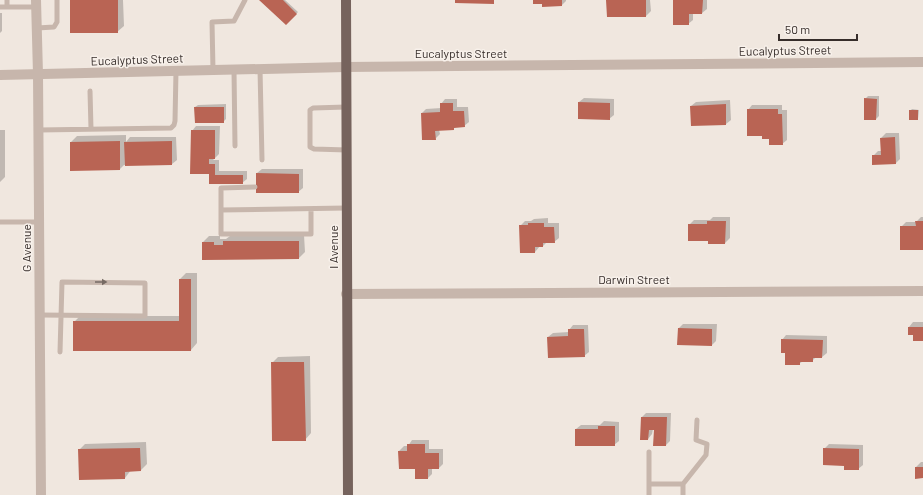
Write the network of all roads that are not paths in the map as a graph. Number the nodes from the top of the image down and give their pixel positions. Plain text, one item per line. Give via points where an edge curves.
1 (7, 0) edge
2 (57, 0) edge
3 (245, 0) edge
4 (346, 0) edge
5 (36, 3) edge
6 (0, 7) edge
7 (7, 7) junction
8 (37, 28) junction
9 (923, 62) edge
10 (346, 67) junction
11 (260, 69) junction
12 (213, 70) junction
13 (234, 70) junction
14 (176, 71) junction
15 (38, 74) junction
16 (0, 75) edge
17 (90, 91) dead end
18 (346, 107) junction
19 (91, 129) junction
20 (39, 130) junction
21 (235, 146) dead end
22 (347, 150) junction
23 (262, 160) dead end
24 (255, 187) dead end
25 (346, 208) junction
26 (311, 209) junction
27 (221, 210) junction
28 (0, 222) edge
29 (39, 222) junction
30 (923, 290) edge
31 (346, 294) junction
32 (40, 315) junction
33 (61, 316) junction
34 (60, 352) dead end
35 (697, 420) dead end
36 (649, 452) dead end
37 (649, 484) junction
38 (683, 484) junction
39 (42, 495) edge
40 (348, 495) edge
41 (649, 495) edge
42 (683, 495) edge

1 - 7 lane
2 - 8 lane via 57,22 54,27
3 - 12 lane via 234,21 212,22
4 - 10 main road, I Avenue
5 - 7 lane
5 - 8 street, G Avenue
6 - 7 lane
8 - 15 street, G Avenue
9 - 10 street, Eucalyptus Street
10 - 11 street, Eucalyptus Street
10 - 18 main road, I Avenue
11 - 13 street, Eucalyptus Street
11 - 23 lane
12 - 13 street, Eucalyptus Street
12 - 14 street, Eucalyptus Street
13 - 21 lane
14 - 15 street, Eucalyptus Street
14 - 19 lane via 175,121 171,128
15 - 16 street, Eucalyptus Street
15 - 20 street, G Avenue
17 - 19 lane
18 - 22 main road, I Avenue
18 - 22 lane via 310,110 310,146 314,149
19 - 20 lane
20 - 29 street, G Avenue
22 - 25 main road, I Avenue
24 - 27 lane via 221,188
25 - 26 lane
25 - 31 main road, I Avenue
26 - 27 lane
26 - 27 lane via 311,234 221,234
28 - 29 lane
29 - 32 street, G Avenue
30 - 31 street, Darwin Street
31 - 40 main road, I Avenue
32 - 33 lane
32 - 39 street, G Avenue
33 -> 33 lane via 62,282 145,283 145,316
33 - 34 lane
35 - 38 lane via 696,440 707,444 706,455
36 - 37 lane
37 - 38 lane
37 - 41 lane
38 - 42 lane

